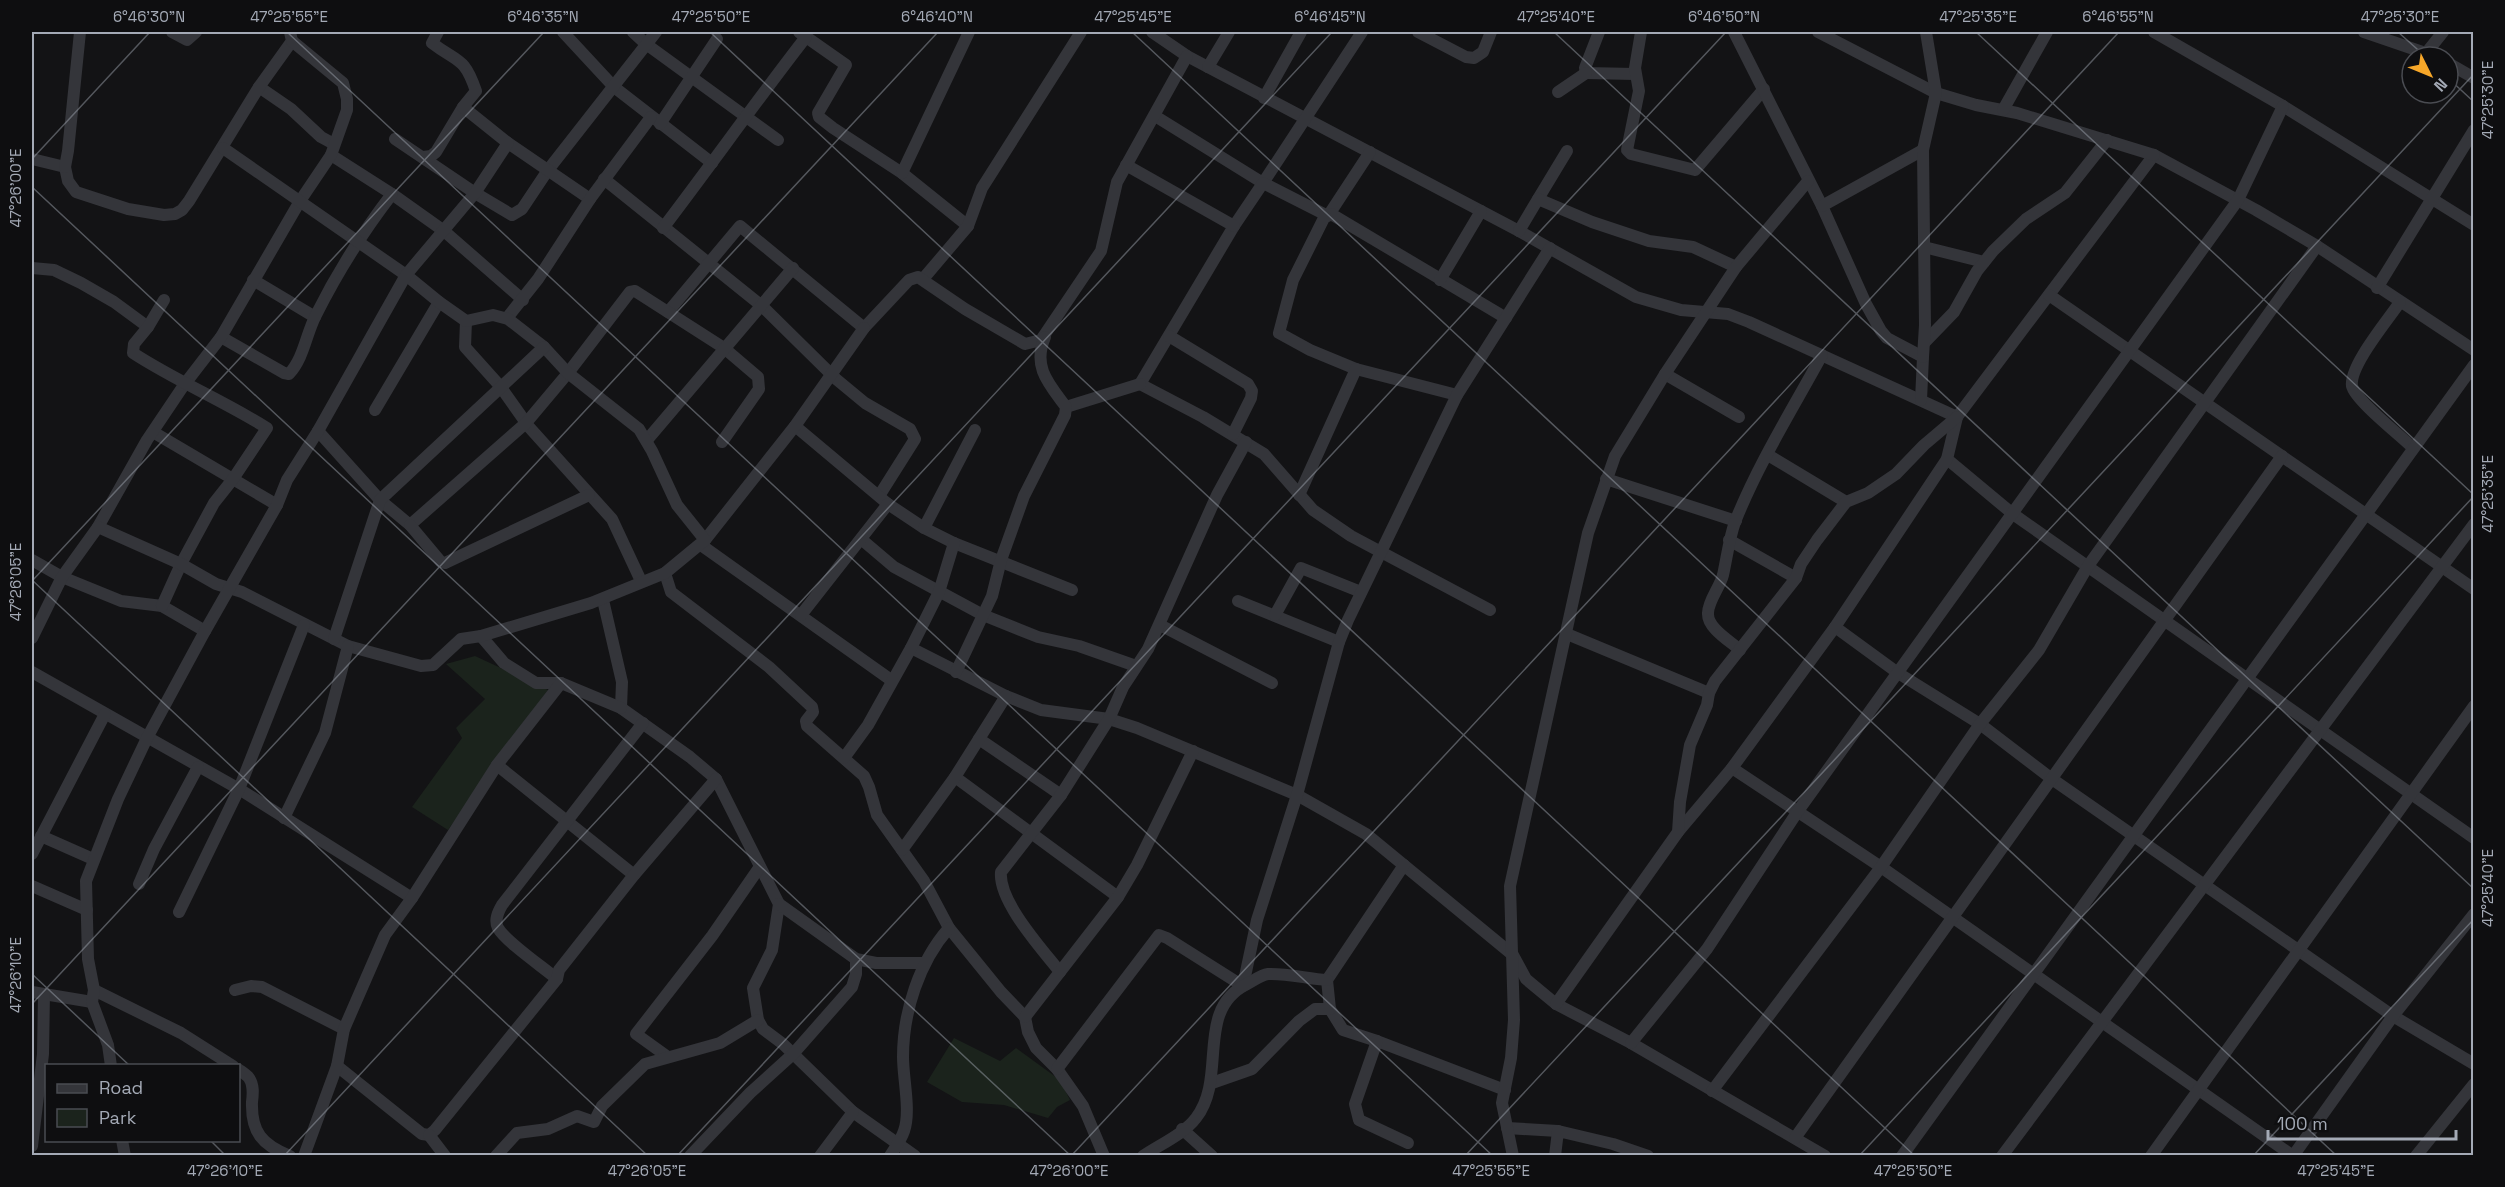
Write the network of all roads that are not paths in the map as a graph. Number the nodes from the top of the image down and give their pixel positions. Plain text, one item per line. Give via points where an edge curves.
1 (80, 32) edge
2 (172, 32) edge
3 (195, 32) edge
4 (438, 32) edge
5 (563, 32) edge
6 (633, 32) edge
7 (656, 32) edge
8 (969, 32) edge
9 (1081, 32) edge
10 (1152, 32) edge
11 (1229, 32) edge
12 (1301, 32) edge
13 (1362, 32) edge
14 (1418, 32) edge
15 (1491, 32) edge
16 (1599, 32) edge
17 (1641, 32) edge
18 (1734, 32) edge
19 (1818, 32) edge
20 (1926, 32) edge
21 (2047, 32) edge
22 (2154, 32) edge
23 (2364, 32) edge
24 (803, 34) edge
25 (291, 36) edge
26 (717, 39) dead end
27 (646, 44) junction
28 (2404, 45) edge
29 (1187, 56) junction
30 (1209, 67) junction
31 (2460, 70) edge
32 (1586, 73) junction
33 (1635, 74) junction
34 (691, 76) junction
35 (2474, 78) edge
36 (259, 87) junction
37 (614, 87) junction
38 (1764, 89) junction
39 (1558, 92) dead end
40 (1936, 93) junction
41 (1264, 98) junction
42 (2283, 106) junction
43 (463, 107) junction
44 (2003, 110) junction
45 (746, 115) junction
46 (1155, 116) junction
47 (1306, 118) junction
48 (656, 120) junction
49 (2474, 130) edge
50 (395, 139) dead end
51 (778, 140) dead end
52 (2107, 140) junction
53 (508, 143) junction
54 (223, 148) junction
55 (332, 150) junction
56 (1923, 150) junction
57 (1370, 152) junction
58 (1567, 152) dead end
59 (2154, 155) junction
60 (423, 157) junction
61 (32, 159) edge
62 (712, 163) junction
63 (1126, 165) junction
64 (65, 166) junction
65 (548, 170) junction
66 (902, 173) junction
67 (604, 179) junction
68 (1808, 181) junction
69 (1263, 183) junction
70 (392, 194) junction
71 (475, 194) junction
72 (590, 199) junction
73 (1538, 199) junction
74 (2238, 200) junction
75 (2433, 200) junction
76 (300, 201) junction
77 (1822, 206) junction
78 (1481, 211) junction
79 (1328, 215) junction
80 (2474, 225) edge
81 (968, 226) junction
82 (1234, 226) junction
83 (663, 228) junction
84 (444, 231) junction
85 (1519, 231) junction
86 (356, 241) junction
87 (2316, 246) junction
88 (1550, 248) junction
89 (1924, 248) junction
90 (1984, 262) junction
91 (707, 264) junction
92 (32, 267) edge
93 (1736, 267) junction
94 (793, 268) junction
95 (406, 275) junction
96 (923, 279) junction
97 (253, 280) junction
98 (1440, 280) junction
99 (2377, 288) junction
100 (2049, 295) junction
101 (164, 300) dead end
102 (523, 300) junction
103 (439, 302) junction
104 (2400, 302) junction
105 (762, 306) junction
106 (1707, 310) junction
107 (668, 312) junction
108 (315, 317) junction
109 (507, 318) junction
110 (1506, 318) junction
111 (466, 321) junction
112 (148, 327) junction
113 (864, 328) junction
114 (1169, 336) junction
115 (221, 337) junction
116 (1045, 337) junction
117 (1923, 343) junction
118 (544, 347) junction
119 (723, 348) junction
120 (2474, 350) edge
121 (2130, 351) junction
122 (1822, 355) junction
123 (1923, 357) junction
124 (2474, 365) edge
125 (1356, 369) junction
126 (568, 373) junction
127 (831, 373) junction
128 (1665, 374) junction
129 (1140, 384) junction
130 (184, 385) junction
131 (500, 386) junction
132 (1457, 395) junction
133 (1921, 400) junction
134 (2205, 402) junction
135 (1066, 407) junction
136 (375, 410) dead end
137 (1739, 417) dead end
138 (1957, 417) junction
139 (526, 423) junction
140 (795, 426) junction
141 (975, 430) dead end
142 (318, 431) junction
143 (153, 432) junction
144 (1233, 434) junction
145 (647, 440) junction
146 (722, 442) dead end
147 (1246, 442) junction
148 (2413, 448) junction
149 (1768, 455) junction
150 (2282, 456) junction
151 (1947, 459) junction
152 (233, 479) junction
153 (1606, 479) junction
154 (589, 495) junction
155 (1299, 495) junction
156 (380, 500) junction
157 (884, 500) junction
158 (1846, 502) junction
159 (277, 504) junction
160 (2013, 514) junction
161 (2366, 514) junction
162 (1736, 521) junction
163 (2474, 524) edge
164 (410, 525) junction
165 (98, 527) junction
166 (924, 528) junction
167 (861, 539) junction
168 (1729, 540) junction
169 (703, 542) junction
170 (954, 543) junction
171 (1380, 552) junction
172 (32, 560) edge
173 (1001, 560) junction
174 (181, 564) junction
175 (2088, 566) junction
176 (2441, 567) junction
177 (664, 573) junction
178 (62, 576) junction
179 (1796, 578) junction
180 (641, 581) junction
181 (230, 588) junction
182 (2474, 589) edge
183 (1072, 590) dead end
184 (939, 592) junction
185 (1361, 592) junction
186 (603, 600) junction
187 (1238, 601) dead end
188 (162, 606) junction
189 (1490, 610) dead end
190 (801, 615) junction
191 (983, 615) junction
192 (1275, 615) junction
193 (2165, 621) junction
194 (304, 625) junction
195 (1160, 625) junction
196 (1835, 627) junction
197 (205, 631) junction
198 (1567, 634) junction
199 (481, 636) junction
200 (32, 638) edge
201 (334, 639) junction
202 (1339, 642) junction
203 (348, 646) junction
204 (911, 648) junction
205 (1740, 650) junction
206 (1137, 666) junction
207 (32, 672) edge
208 (956, 672) junction
209 (1898, 673) junction
210 (2247, 678) junction
211 (891, 680) junction
212 (561, 683) junction
213 (1272, 683) dead end
214 (1709, 693) junction
215 (1006, 696) junction
216 (2474, 706) edge
217 (621, 708) junction
218 (105, 714) junction
219 (1109, 719) junction
220 (643, 723) junction
221 (1980, 723) junction
222 (2320, 729) junction
223 (147, 738) junction
224 (979, 739) junction
225 (1193, 751) junction
226 (844, 758) junction
227 (497, 765) junction
228 (198, 767) junction
229 (1732, 768) junction
230 (955, 777) junction
231 (716, 779) junction
232 (2052, 779) junction
233 (239, 789) junction
234 (2411, 793) junction
235 (1061, 795) junction
236 (1297, 795) junction
237 (1798, 811) junction
238 (284, 818) junction
239 (568, 821) junction
240 (1032, 832) junction
241 (1678, 832) junction
242 (41, 836) junction
243 (2133, 836) junction
244 (2474, 838) edge
245 (902, 850) junction
246 (32, 854) edge
247 (93, 859) junction
248 (1404, 865) junction
249 (1881, 867) junction
250 (759, 868) junction
251 (634, 875) junction
252 (139, 884) dead end
253 (2204, 885) junction
254 (32, 886) edge
255 (1118, 897) junction
256 (412, 898) junction
257 (779, 904) junction
258 (87, 910) junction
259 (179, 912) dead end
260 (2474, 914) edge
261 (1952, 918) junction
262 (949, 928) junction
263 (2298, 950) junction
264 (1513, 955) junction
265 (856, 959) junction
266 (924, 963) junction
267 (1060, 972) junction
268 (2033, 974) junction
269 (557, 979) junction
270 (1327, 980) junction
271 (1243, 986) junction
272 (235, 990) dead end
273 (38, 993) edge
274 (93, 996) junction
275 (1556, 1004) junction
276 (1330, 1009) junction
277 (1025, 1017) junction
278 (2393, 1017) junction
279 (758, 1020) junction
280 (2101, 1022) junction
281 (344, 1029) junction
282 (1377, 1041) junction
283 (1631, 1043) junction
284 (793, 1054) junction
285 (668, 1057) junction
286 (111, 1064) edge
287 (231, 1064) edge
288 (2474, 1064) edge
289 (337, 1066) junction
290 (1057, 1069) junction
291 (240, 1071) edge
292 (1212, 1083) junction
293 (2474, 1084) edge
294 (1505, 1090) junction
295 (2198, 1090) junction
296 (1712, 1091) junction
297 (853, 1112) junction
298 (1507, 1128) junction
299 (1182, 1130) junction
300 (1558, 1131) junction
301 (429, 1135) junction
302 (1795, 1138) junction
303 (898, 1143) junction
304 (1408, 1143) dead end
305 (32, 1146) edge
306 (1812, 1151) edge
307 (694, 1154) edge
308 (290, 1155) edge
309 (304, 1155) edge
310 (445, 1155) edge
311 (496, 1155) edge
312 (820, 1155) edge
313 (890, 1155) edge
314 (915, 1155) edge
315 (1104, 1155) edge
316 (1143, 1155) edge
317 (1212, 1155) edge
318 (1513, 1155) edge
319 (1555, 1155) edge
320 (1648, 1155) edge
321 (1825, 1155) edge
322 (1902, 1155) edge
323 (2002, 1155) edge
324 (2151, 1155) edge
325 (2293, 1155) edge
326 (2416, 1155) edge

1 - 64 street
2 - 3 street via 187,39
4 - 43 street via 432,43 461,60 476,91
5 - 37 street
6 - 27 street
7 - 27 street
8 - 66 street
9 - 81 street via 982,188
10 - 29 street
11 - 30 street
12 - 41 street
13 - 47 street
14 - 15 street via 1474,58 1483,52
16 - 32 street
17 - 33 street
18 - 38 street
19 - 40 street
20 - 40 street
21 - 44 street
22 - 42 street
23 - 28 street
24 - 45 street
24 - 66 street via 846,65 819,117
25 - 36 street
25 - 55 street via 343,82 347,110
26 - 34 street
27 - 34 street
27 - 37 street
29 - 30 street
29 - 46 street
30 - 41 street
31 - 35 street
32 - 33 street
32 - 39 street
33 - 38 street via 1639,91 1627,150 1695,170
34 - 45 street
34 - 48 street
36 - 54 street
36 - 55 street via 291,109
37 - 48 street
37 - 65 street
38 - 68 street
40 - 44 street
40 - 56 street
41 - 47 street
42 - 74 street
42 - 75 street
43 - 53 street
43 - 60 street via 436,152
44 - 52 street
45 - 51 street
45 - 62 street
46 - 63 street
46 - 69 street
47 - 57 street
47 - 69 street
48 - 62 street
48 - 67 street
49 - 75 street
50 - 60 street
52 - 59 street
52 - 90 street via 2065,193 2026,219
53 - 65 street
53 - 71 street
54 - 64 street via 189,201 175,214 128,209 76,192 68,181
54 - 76 street
55 - 70 street
55 - 76 street
56 - 77 street
56 - 89 street
57 - 78 street
57 - 79 street
58 - 73 street
59 - 74 street
59 - 100 street
60 - 71 street
61 - 64 street
62 - 83 street
63 - 82 street
63 - 116 street via 1117,182 1101,251
65 - 71 street via 522,209 512,215
65 - 72 street
66 - 81 street
67 - 72 street
67 - 83 street
68 - 77 street
68 - 93 street
69 - 79 street
69 - 82 street
70 - 84 street
70 - 86 street
71 - 84 street
72 - 102 street
73 - 85 street
73 - 93 street via 1649,241 1693,247
74 - 87 street
74 - 121 street
75 - 80 street
75 - 99 street
76 - 86 street
76 - 97 street
77 - 123 street via 1881,331
78 - 85 street
78 - 98 street
79 - 98 street
79 - 125 street via 1293,280 1279,333
81 - 96 street
82 - 114 street
83 - 91 street
84 - 95 street
84 - 102 street
85 - 88 street
86 - 95 street
86 - 108 street
87 - 99 street
87 - 134 street
88 - 106 street via 1636,297 1681,310
88 - 110 street
89 - 90 street
89 - 117 street
90 - 117 street via 1954,312
91 - 94 street via 740,226
91 - 105 street
91 - 107 street
92 - 112 street via 54,270 81,283
93 - 106 street
94 - 105 street
94 - 113 street
95 - 103 street
95 - 142 street
96 - 113 street via 909,280
96 - 116 street via 1025,344
97 - 108 street
97 - 115 street
98 - 110 street
99 - 104 street
100 - 121 street
100 - 138 street
101 - 112 street
102 - 109 street
103 - 111 street
103 - 136 street
104 - 120 street
104 - 148 street via 2354,369 2352,385 2358,397
105 - 119 street
105 - 127 street
106 - 122 street via 1749,322
106 - 128 street
107 - 119 street
107 - 126 street via 635,291 630,292
108 - 115 street via 296,367 289,374
109 - 111 street via 493,315
109 - 118 street
110 - 132 street
111 - 131 street via 465,347
112 - 130 street via 134,344 133,353
113 - 127 street
114 - 129 street
114 - 144 street via 1248,384 1251,398
115 - 130 street
116 - 135 street via 1039,351 1043,369 1048,385
117 - 123 street
118 - 126 street
118 - 131 street
119 - 145 street
119 - 146 street via 758,377 759,389
121 - 134 street
121 - 160 street
122 - 133 street
122 - 149 street
123 - 133 street
124 - 148 street
125 - 132 street
125 - 155 street
126 - 139 street
126 - 145 street via 639,429
127 - 140 street
127 - 157 street via 865,403 910,429 915,439
128 - 137 street
128 - 153 street
129 - 135 street
129 - 144 street
130 - 143 street
130 - 152 street via 267,428
131 - 139 street
131 - 156 street
132 - 171 street
133 - 138 street
134 - 150 street
134 - 175 street
135 - 173 street via 1024,496
138 - 151 street
138 - 158 street via 1896,474 1869,493
139 - 154 street
139 - 164 street
140 - 157 street
140 - 169 street
141 - 166 street
142 - 156 street
142 - 159 street via 287,480
143 - 152 street
143 - 165 street
144 - 147 street
145 - 169 street via 677,505
147 - 155 street via 1264,454
147 - 195 street via 1181,571
148 - 161 street
149 - 158 street
149 - 162 street
150 - 161 street
150 - 193 street
151 - 160 street
151 - 196 street
152 - 159 street
152 - 174 street via 214,503
153 - 162 street
153 - 198 street via 1588,533
154 - 164 street via 445,563
154 - 180 street via 612,519
155 - 171 street via 1323,516
156 - 164 street
156 - 201 street
157 - 166 street
157 - 167 street
158 - 179 street
159 - 181 street
160 - 175 street
160 - 209 street
161 - 176 street
161 - 210 street
162 - 168 street
163 - 176 street
165 - 174 street
165 - 178 street
166 - 170 street
167 - 184 street via 894,567
167 - 190 street
168 - 179 street
168 - 205 street via 1722,576 1707,613 1716,630
169 - 177 street
169 - 190 street
170 - 173 street
170 - 184 street
171 - 185 street
171 - 189 street
172 - 178 street
173 - 183 street
173 - 191 street via 998,580
174 - 181 street
174 - 188 street
175 - 193 street
175 - 221 street via 2039,650
176 - 182 street
176 - 222 street
177 - 180 street
177 - 226 street via 671,592 769,667 812,707 807,726
178 - 188 street via 121,601
178 - 200 street
179 - 205 street
180 - 186 street
181 - 194 street
181 - 197 street
184 - 191 street
184 - 204 street
185 - 192 street via 1301,568
185 - 202 street
186 - 199 street
186 - 217 street via 622,682
187 - 192 street
188 - 197 street
190 - 211 street
191 - 206 street via 1038,637 1079,645
191 - 208 street
192 - 202 street
193 - 210 street
193 - 232 street
194 - 201 street
194 - 233 street
195 - 206 street
195 - 213 street
196 - 209 street
196 - 229 street
197 - 223 street
198 - 214 street
198 - 264 street via 1509,886
199 - 203 street via 461,639 433,665 421,666
199 - 212 street via 515,672 537,683
201 - 203 street
202 - 236 street
203 - 238 street via 325,733
204 - 208 street
204 - 211 street
205 - 214 street
206 - 219 street
207 - 218 street
208 - 215 street
209 - 221 street
209 - 237 street
210 - 222 street
210 - 243 street
211 - 226 street via 872,718
212 - 217 street
212 - 227 street
214 - 241 street via 1690,745
215 - 219 street via 1041,710
215 - 224 street
216 - 234 street
217 - 220 street
218 - 223 street
218 - 242 street
219 - 225 street
219 - 235 street
220 - 231 street
220 - 239 street
221 - 232 street
221 - 249 street
222 - 234 street
222 - 253 street
223 - 228 street
223 - 247 street
224 - 230 street
224 - 235 street
225 - 236 street
225 - 255 street via 1143,855
226 - 245 street via 864,776 877,815
227 - 239 street
227 - 256 street
228 - 233 street
228 - 252 street
229 - 237 street
229 - 241 street
230 - 240 street
230 - 245 street
231 - 250 street
231 - 251 street
232 - 243 street
232 - 261 street
233 - 238 street
233 - 259 street
234 - 244 street
234 - 263 street
235 - 240 street
236 - 248 street via 1376,840
236 - 271 street via 1257,920
237 - 249 street
237 - 283 street via 1707,949
238 - 256 street
239 - 251 street
239 - 269 street via 496,916 497,927 508,939
240 - 255 street
240 - 267 street via 1001,872 1000,881 1029,932
241 - 275 street
242 - 246 street
242 - 247 street
243 - 253 street
243 - 268 street
245 - 262 street
247 - 258 street via 86,881
248 - 264 street
248 - 270 street
249 - 261 street
249 - 296 street
250 - 257 street
250 - 285 street via 636,1034
251 - 269 street via 559,970
253 - 263 street
253 - 280 street
254 - 258 street
255 - 267 street
256 - 281 street via 385,934
257 - 265 street
257 - 279 street via 772,950 753,988
258 - 274 street
260 - 278 street
261 - 268 street
261 - 302 street
262 - 266 street
262 - 277 street
263 - 278 street
263 - 295 street
264 - 275 street via 1526,979
264 - 294 street via 1514,1020
265 - 266 street
265 - 284 street via 852,987
266 - 303 street via 909,1012 903,1054 907,1116
267 - 277 street
268 - 280 street
268 - 322 street
269 - 301 street
270 - 271 street via 1266,974
270 - 276 street
271 - 290 street via 1159,935
271 - 292 street via 1226,1001 1216,1023
272 - 281 street via 262,987
273 - 274 street
273 - 305 street via 43,1054
274 - 286 street
274 - 287 street via 181,1033
275 - 283 street
276 - 282 street via 1343,1030
276 - 292 street via 1315,1009 1299,1021 1252,1069
277 - 290 street via 1036,1048
278 - 288 street
278 - 325 street
279 - 284 street
279 - 285 street via 720,1043
280 - 295 street
280 - 323 street
281 - 289 street
282 - 294 street
282 - 304 street via 1355,1104 1359,1120
283 - 296 street
284 - 297 street
284 - 307 street via 750,1093
285 - 311 street via 640,1068 602,1106 594,1122 577,1116 548,1129 516,1133
289 - 301 street via 422,1134
289 - 309 street
290 - 315 street via 1083,1106
291 - 308 street via 253,1086 257,1134 265,1143
292 - 299 street via 1195,1119
293 - 326 street
294 - 298 street via 1502,1103
295 - 324 street
295 - 325 street
296 - 302 street
297 - 303 street
297 - 312 street
298 - 300 street
298 - 318 street
299 - 316 street
299 - 317 street
300 - 319 street
300 - 320 street
301 - 310 street
302 - 306 street
303 - 313 street
303 - 314 street
306 - 321 street

